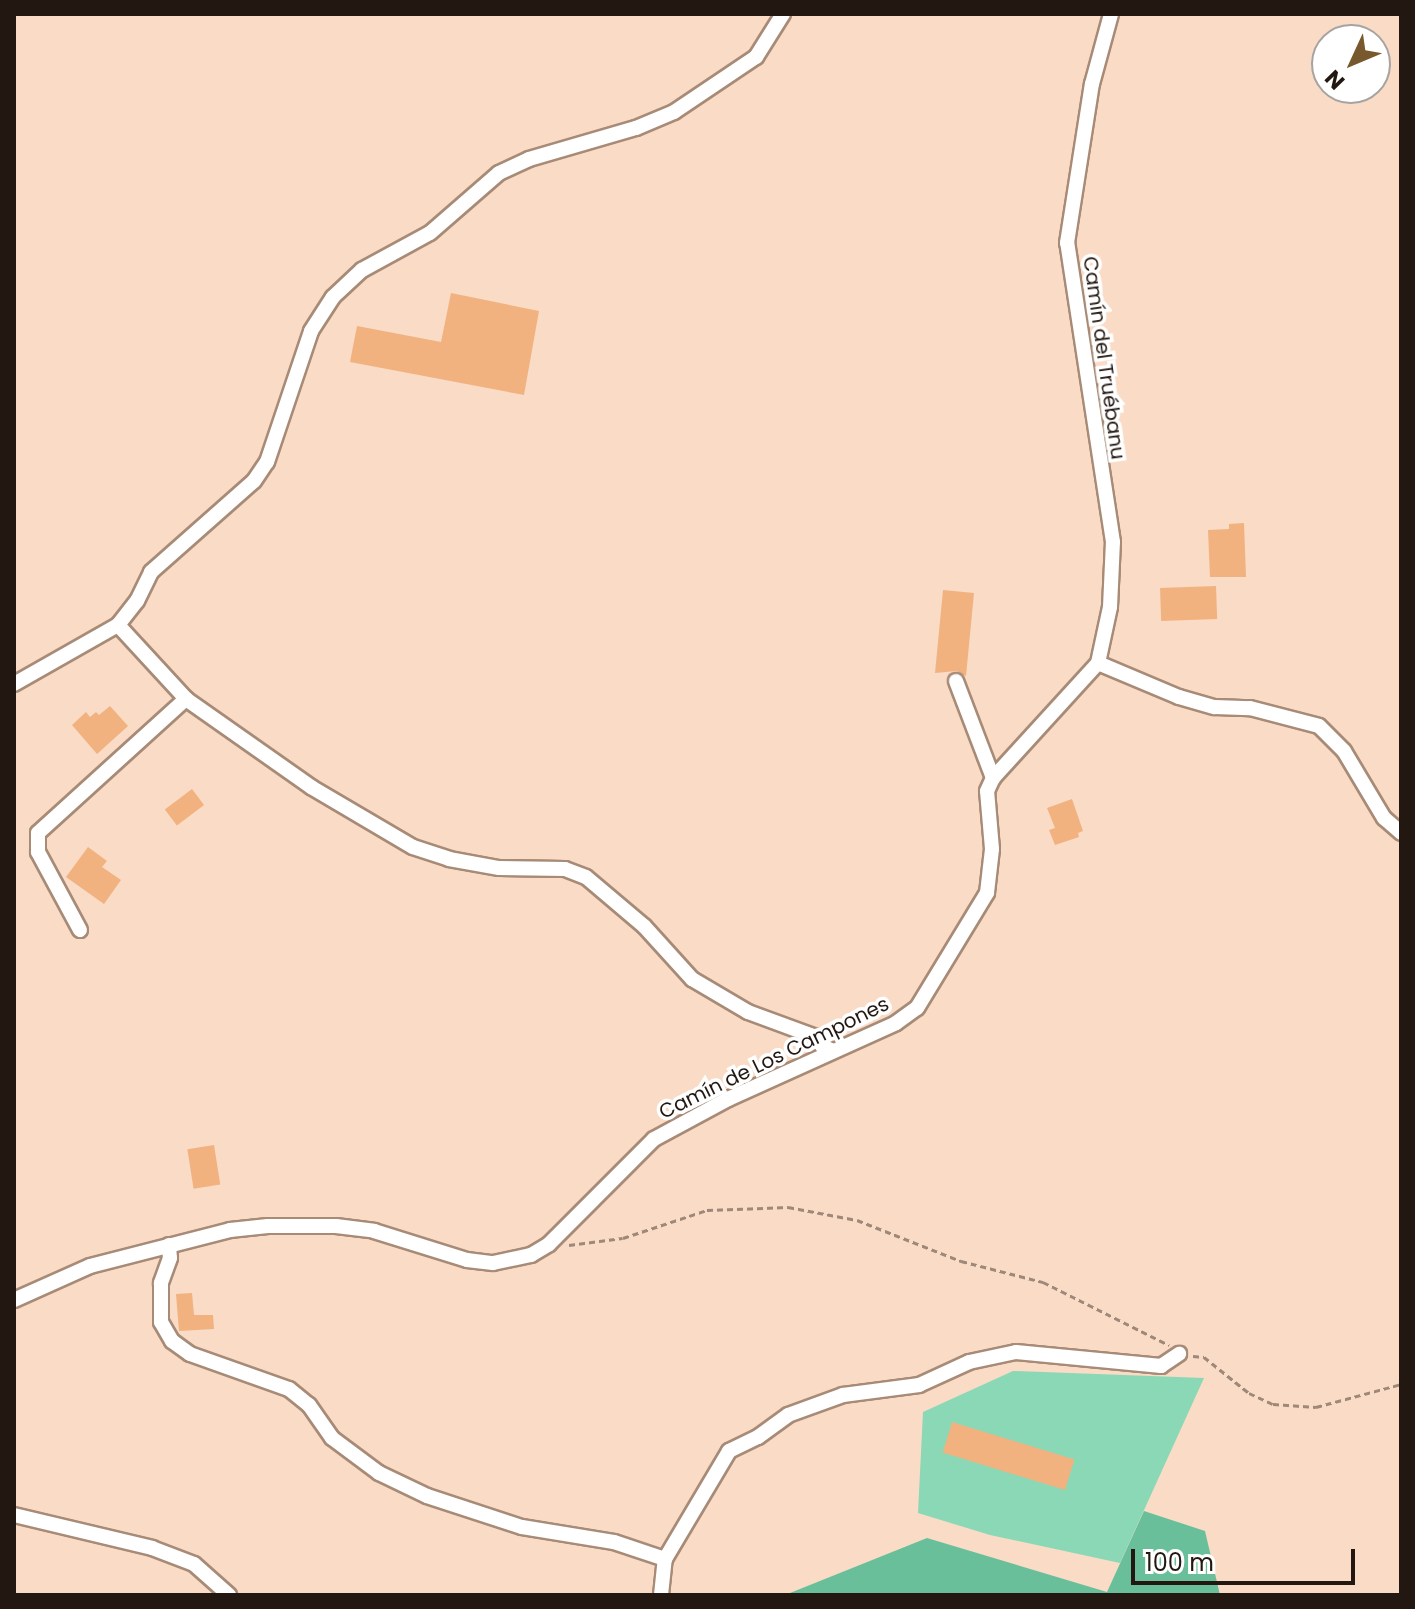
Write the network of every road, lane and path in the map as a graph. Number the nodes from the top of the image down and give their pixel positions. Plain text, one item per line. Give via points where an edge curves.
1 (783, 14) edge
2 (1111, 14) edge
3 (118, 625) junction
4 (1098, 663) junction
5 (956, 681) dead end
6 (14, 684) edge
7 (186, 699) junction
8 (993, 778) junction
9 (1401, 833) edge
10 (80, 930) dead end
11 (833, 1051) junction
12 (549, 1244) junction
13 (169, 1245) junction
14 (14, 1300) edge
15 (1179, 1354) junction
16 (1401, 1384) edge
17 (14, 1515) edge
18 (665, 1559) junction
19 (229, 1595) edge
20 (661, 1595) edge

1 - 3 street via 756,57 674,112 499,173 430,233 362,270 333,297 311,331 267,462 254,481 151,572
2 - 4 street, Camín del Truébanu via 1086,113 1067,243 1113,542 1110,607
3 - 6 street
3 - 7 street
4 - 8 street
4 - 9 street via 1179,697 1319,726 1344,751 1384,818
5 - 8 street
7 - 10 street via 38,833 38,852
7 - 11 street via 311,787 413,847 474,864 565,869 586,877 644,926 692,979 748,1012 816,1037
8 - 11 street, Camín de Los Campones via 987,791 992,849 987,893 917,1008
11 - 12 street, Camín de Los Campones via 654,1139
12 - 13 street, Camín de Los Campones via 531,1255 493,1263 336,1226 230,1230
12 - 15 path via 623,1238 707,1210 788,1207 857,1220 961,1261 1043,1282 1167,1343
13 - 14 street, Camín de Los Campones via 90,1266
13 - 18 street via 159,1301 161,1322 172,1341 190,1354 289,1389 309,1405 332,1438 379,1473 427,1496 522,1527 614,1542
15 - 16 path via 1204,1357 1249,1393 1273,1404 1316,1407
15 - 18 street via 1161,1366 1016,1352 969,1362 919,1385 843,1395 788,1415 729,1451
17 - 19 street via 152,1548 194,1564
18 - 20 street

